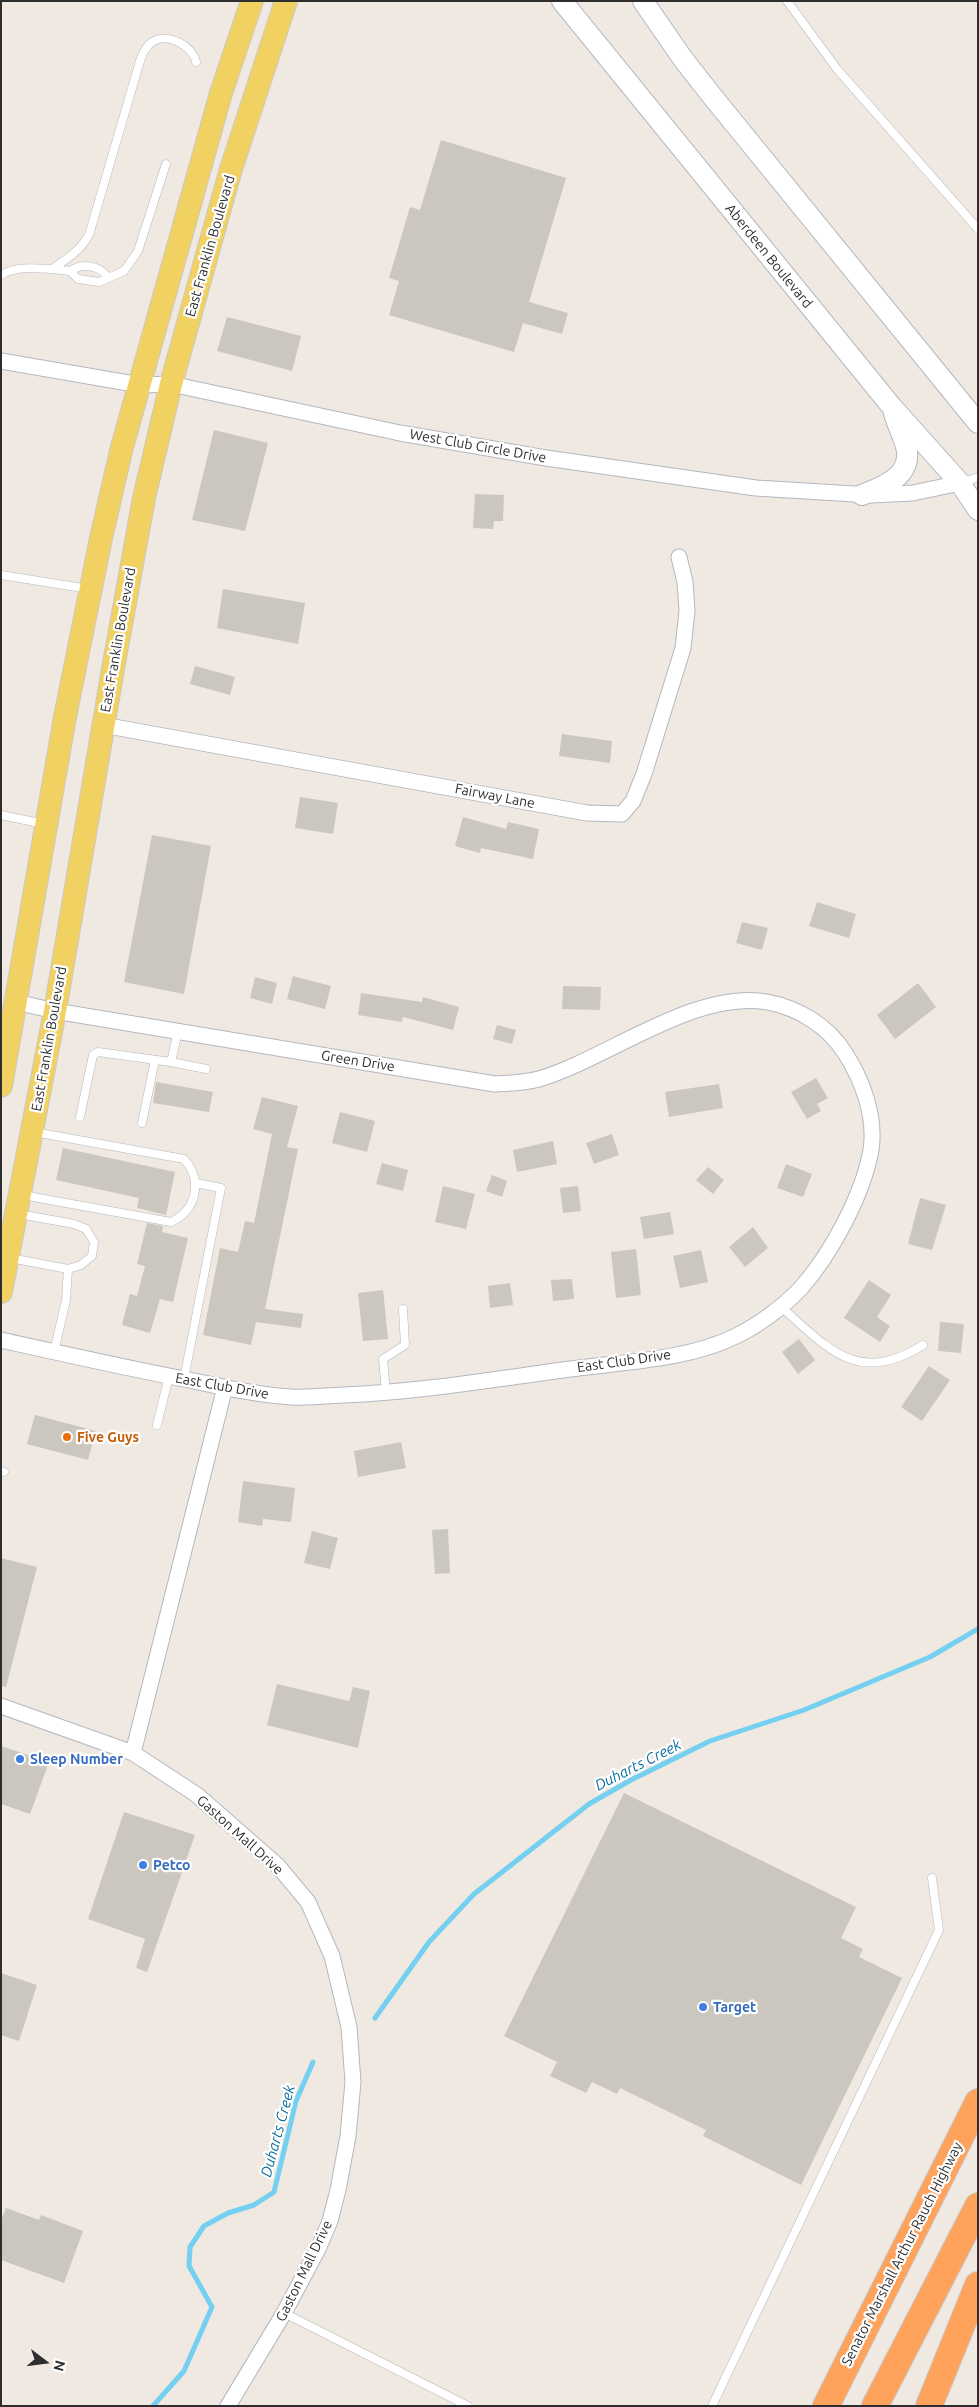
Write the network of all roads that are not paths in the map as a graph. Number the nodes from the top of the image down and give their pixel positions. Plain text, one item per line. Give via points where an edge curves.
1 (252, 1) edge
2 (286, 1) edge
3 (562, 1) edge
4 (643, 1) edge
5 (788, 1) edge
6 (196, 62) dead end
7 (166, 164) dead end
8 (978, 229) edge
9 (52, 270) junction
10 (70, 271) junction
11 (1, 275) edge
12 (108, 276) junction
13 (1, 361) edge
14 (171, 384) junction
15 (140, 385) junction
16 (892, 407) junction
17 (978, 423) edge
18 (969, 480) edge
19 (862, 495) junction
20 (978, 510) edge
21 (680, 557) dead end
22 (1, 575) edge
23 (90, 590) junction
24 (103, 725) junction
25 (1, 815) edge
26 (46, 825) junction
27 (12, 1001) junction
28 (55, 1011) junction
29 (689, 1013) joint
30 (178, 1031) junction
31 (155, 1060) junction
32 (171, 1062) junction
33 (206, 1070) dead end
34 (1, 1086) edge
35 (80, 1117) dead end
36 (142, 1123) dead end
37 (32, 1131) junction
38 (196, 1183) junction
39 (18, 1204) junction
40 (8, 1257) junction
41 (68, 1269) junction
42 (1, 1292) edge
43 (780, 1306) junction
44 (403, 1309) dead end
45 (1, 1340) edge
46 (923, 1344) dead end
47 (54, 1352) junction
48 (177, 1378) junction
49 (225, 1387) junction
50 (386, 1392) junction
51 (157, 1425) dead end
52 (1, 1706) edge
53 (133, 1753) junction
54 (932, 1878) dead end
55 (978, 2102) edge
56 (978, 2206) edge
57 (978, 2285) edge
58 (284, 2314) junction
59 (228, 2406) edge
60 (468, 2406) edge
61 (712, 2406) edge
62 (826, 2406) edge
63 (875, 2406) edge
64 (929, 2406) edge

1 - 15 main road via 221,93
2 - 14 main road, East Franklin Boulevard via 231,169
3 - 16 main road, Aberdeen Boulevard
4 - 17 main road via 706,88
5 - 8 lane via 837,69
6 - 9 lane via 190,49 182,44 164,39 154,40 148,46 140,61 88,234 83,245
7 - 12 lane via 138,251 124,271 115,277
9 - 10 lane
9 - 11 lane via 30,268
10 - 12 lane via 79,266 101,269
10 - 12 lane via 78,279 99,282
13 - 15 street, West Club Circle Drive
14 - 15 street, West Club Circle Drive
14 - 19 street, West Club Circle Drive via 400,433 546,458 756,488
14 - 24 main road, East Franklin Boulevard via 144,498
15 - 23 main road via 122,448
16 - 18 main road, Aberdeen Boulevard
16 - 19 main road via 907,451 906,460 893,482
18 - 19 street, West Club Circle Drive via 913,493
18 - 20 main road, Aberdeen Boulevard
21 - 24 street, Fairway Lane via 687,611 683,648 644,774 633,801 622,814 587,813
22 - 23 lane
23 - 26 main road
24 - 28 main road, East Franklin Boulevard
25 - 26 lane
26 - 27 main road
27 - 28 street, Green Drive
27 - 34 main road
28 - 30 street, Green Drive
28 - 37 main road, East Franklin Boulevard
29 - 30 street, Green Drive via 544,1077 495,1084
29 - 43 street, East Club Drive via 726,1002 766,1002 804,1014 835,1037 857,1071 870,1109 871,1149 860,1186 824,1257 800,1289
30 - 32 lane
31 - 32 lane
31 - 35 lane via 98,1052 93,1055
31 - 36 lane
32 - 33 lane
37 - 38 lane via 184,1159 193,1169
37 - 39 main road, East Franklin Boulevard
38 - 39 lane via 191,1204 181,1217 171,1222
38 - 48 lane via 221,1188
39 - 40 main road, East Franklin Boulevard
39 - 41 lane via 86,1229 94,1242 92,1256 81,1265
40 - 41 lane
40 - 42 main road, East Franklin Boulevard
41 - 47 lane via 66,1300
43 - 46 lane via 823,1344 861,1363 881,1363 903,1357
43 - 50 street, East Club Drive via 736,1336 699,1349 643,1360
44 - 50 lane via 405,1345 383,1359
45 - 47 street, East Club Drive
47 - 48 street, East Club Drive
48 - 49 street, East Club Drive
48 - 51 lane
49 - 50 street, East Club Drive via 291,1397
49 - 53 street
52 - 53 street, Gaston Mall Drive
53 - 58 street, Gaston Mall Drive via 196,1795 278,1866 308,1902 332,1956 349,2027 353,2082 348,2136 330,2221
54 - 61 lane via 939,1930
55 - 62 highway, Senator Marshall Arthur Rauch Highway
56 - 63 highway
57 - 64 highway
58 - 59 street, Gaston Mall Drive
58 - 60 lane

